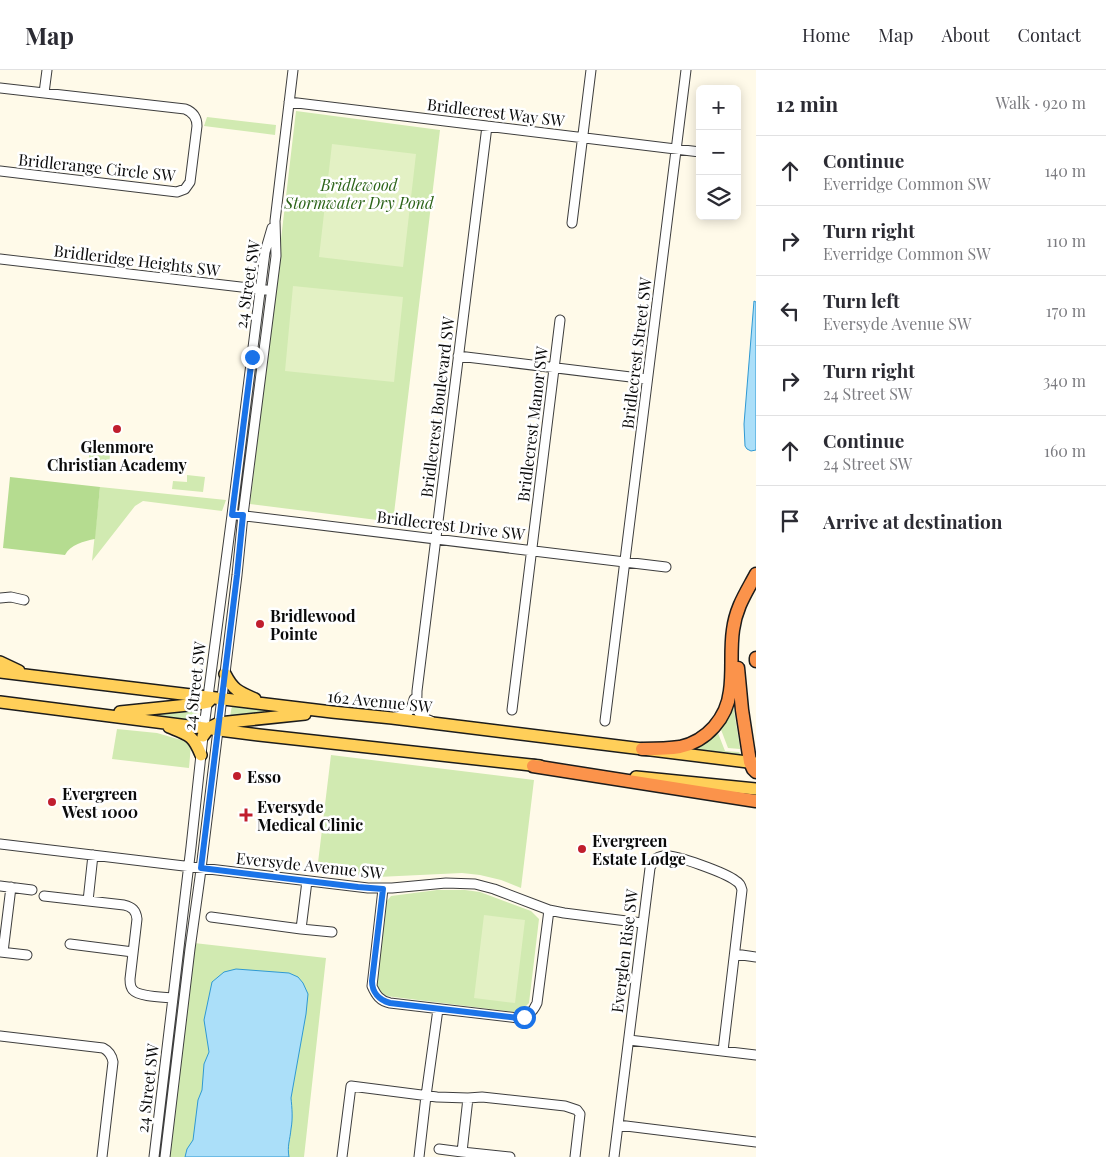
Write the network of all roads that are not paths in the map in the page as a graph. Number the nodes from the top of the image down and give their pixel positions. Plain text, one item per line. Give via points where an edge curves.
1 (47, 70) edge
2 (293, 70) edge
3 (591, 70) edge
4 (686, 70) edge
5 (0, 88) edge
6 (44, 93) junction
7 (289, 102) junction
8 (487, 126) junction
9 (583, 138) junction
10 (676, 149) junction
11 (696, 152) edge
12 (0, 171) edge
13 (274, 221) junction
14 (572, 223) dead end
15 (0, 258) edge
16 (260, 289) junction
17 (271, 291) junction
18 (560, 320) dead end
19 (458, 356) junction
20 (554, 368) junction
21 (648, 379) junction
22 (232, 515) junction
23 (243, 515) junction
24 (436, 538) junction
25 (532, 550) junction
26 (625, 562) junction
27 (666, 567) dead end
28 (754, 577) edge
29 (0, 598) edge
30 (24, 600) dead end
31 (0, 662) edge
32 (0, 672) edge
33 (225, 674) junction
34 (34, 677) junction
35 (416, 691) junction
36 (214, 698) junction
37 (1, 702) edge
38 (271, 705) junction
39 (512, 710) dead end
40 (332, 712) junction
41 (93, 714) junction
42 (388, 717) junction
43 (151, 721) junction
44 (605, 721) dead end
45 (438, 724) junction
46 (211, 728) junction
47 (642, 749) junction
48 (201, 755) junction
49 (533, 766) junction
50 (754, 766) edge
51 (756, 789) edge
52 (756, 801) edge
53 (0, 844) edge
54 (93, 855) junction
55 (189, 867) junction
56 (201, 868) junction
57 (307, 881) junction
58 (0, 886) edge
59 (11, 887) junction
60 (383, 889) junction
61 (32, 890) dead end
62 (44, 896) dead end
63 (88, 901) junction
64 (548, 910) junction
65 (211, 917) dead end
66 (642, 923) junction
67 (301, 928) junction
68 (332, 932) dead end
69 (70, 944) dead end
70 (2, 952) edge
71 (133, 952) junction
72 (735, 954) junction
73 (27, 955) dead end
74 (756, 957) edge
75 (173, 998) junction
76 (438, 1009) junction
77 (0, 1036) edge
78 (629, 1040) junction
79 (723, 1052) junction
80 (756, 1055) edge
81 (426, 1096) junction
82 (468, 1098) junction
83 (618, 1125) junction
84 (756, 1142) edge
85 (440, 1149) dead end
86 (462, 1152) junction
87 (102, 1157) edge
88 (154, 1157) edge
89 (165, 1157) edge
90 (342, 1157) edge
91 (419, 1157) edge
92 (510, 1157) edge
93 (575, 1157) edge
94 (614, 1157) edge

1 - 6 street
2 - 7 street, 24 Street SW
3 - 9 street
4 - 10 street, Bridlecrest Street SW
5 - 6 street, Bridlerange Circle SW
6 - 12 street, Bridlerange Circle SW via 188,110 195,117 197,126 188,186 174,192
7 - 8 street, Bridlecrest Way SW
7 - 13 street, 24 Street SW
8 - 9 street, Bridlecrest Way SW
8 - 19 street, Bridlecrest Boulevard SW
9 - 10 street, Bridlecrest Way SW
9 - 14 street
10 - 11 street, Bridlecrest Way SW
10 - 21 street, Bridlecrest Street SW
13 - 16 street, 24 Street SW via 265,252
13 - 17 street, 24 Street SW via 276,256
15 - 16 street, Bridleridge Heights SW
16 - 17 street, Bridleridge Heights SW
16 - 22 street, 24 Street SW
17 - 23 street, 24 Street SW
18 - 20 street, Bridlecrest Manor SW
19 - 20 street
19 - 24 street, Bridlecrest Boulevard SW
20 - 21 street
20 - 25 street, Bridlecrest Manor SW
21 - 26 street, Bridlecrest Street SW
22 - 23 street, Bridlecrest Drive SW
22 - 36 street, 24 Street SW
23 - 24 street, Bridlecrest Drive SW
23 - 33 street, 24 Street SW
24 - 25 street, Bridlecrest Drive SW
24 - 35 street, Bridlecrest Boulevard SW
25 - 26 street, Bridlecrest Drive SW
25 - 39 street, Bridlecrest Manor SW
26 - 27 street, Bridlecrest Drive SW
26 - 44 street, Bridlecrest Street SW
28 - 47 highway via 740,602 733,629 730,692 722,717 710,731 693,742 668,749
28 - 50 highway via 745,603 738,651 742,710
29 - 30 street
31 - 34 main road
32 - 34 main road, 162 Avenue SW
33 - 36 street, 24 Street SW
33 - 38 main road via 239,692
34 - 36 main road, 162 Avenue SW
35 - 42 street via 409,713
35 - 45 street via 419,714
36 - 38 main road, 162 Avenue SW
36 - 41 main road via 135,711
36 - 46 street, 24 Street SW
36 - 46 street, 24 Street SW
37 - 41 main road
38 - 40 main road, 162 Avenue SW
40 - 42 main road, 162 Avenue SW
40 - 46 main road via 294,714
41 - 43 main road
42 - 45 main road, 162 Avenue SW
43 - 46 main road
43 - 48 main road via 189,736
45 - 47 main road, 162 Avenue SW
46 - 48 street, 24 Street SW
46 - 49 main road
46 - 56 street, 24 Street SW
47 - 50 main road, 162 Avenue SW
48 - 55 street, 24 Street SW
49 - 51 main road
49 - 52 highway
53 - 54 street, Eversyde Avenue SW
54 - 55 street, Eversyde Avenue SW
54 - 63 street
55 - 56 street, Eversyde Avenue SW
55 - 75 street, 24 Street SW
56 - 57 street, Eversyde Avenue SW
56 - 89 street, 24 Street SW
57 - 60 street, Eversyde Avenue SW
57 - 67 street
58 - 59 street
59 - 61 street
59 - 70 street
60 - 64 street, Eversyde Avenue SW via 466,883 494,889
60 - 76 street via 372,981 374,992 385,1002
62 - 63 street
63 - 71 street via 124,906 135,911
64 - 66 street, Eversyde Avenue SW
64 - 76 street via 537,1003 532,1012 518,1018
65 - 67 street
66 - 72 street, Everglen Rise SW via 650,868 657,858 670,856 712,869 738,881 742,890
66 - 78 street, Everglen Rise SW
67 - 68 street
69 - 71 street
70 - 73 street
71 - 75 street via 132,990
72 - 74 street
72 - 79 street, Everglen Rise SW
75 - 88 street, 24 Street SW
76 - 81 street
77 - 87 street via 108,1051 113,1062
78 - 79 street
78 - 83 street, Everglen Rise SW
79 - 80 street
81 - 82 street
81 - 90 street via 351,1086
81 - 91 street
82 - 86 street
82 - 93 street via 482,1096 577,1110 580,1118
83 - 84 street
83 - 94 street, Everglen Rise SW
85 - 86 street
86 - 92 street

